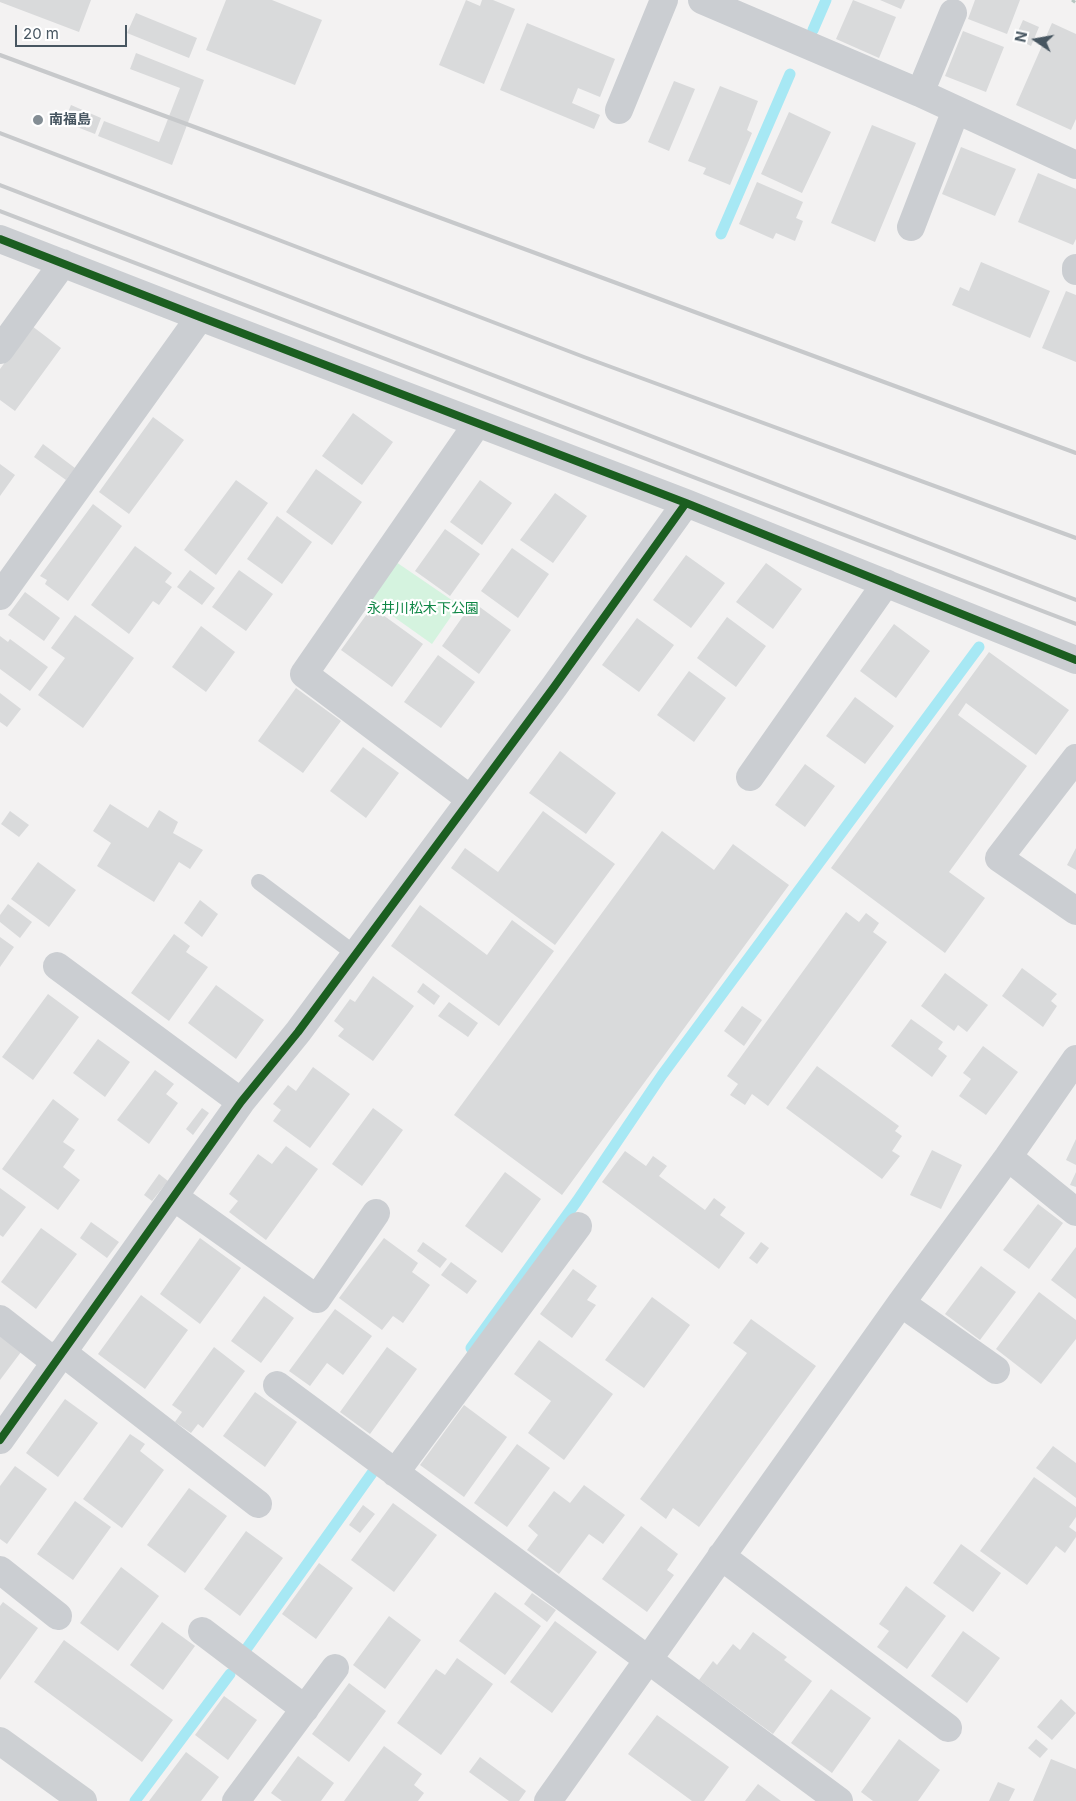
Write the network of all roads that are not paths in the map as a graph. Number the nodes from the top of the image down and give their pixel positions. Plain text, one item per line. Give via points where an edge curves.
1 (664, 0) edge
2 (714, 2) edge
3 (953, 12) dead end
4 (920, 93) junction
5 (619, 110) dead end
6 (956, 110) junction
7 (1076, 165) edge
8 (910, 227) dead end
9 (0, 238) edge
10 (63, 263) junction
11 (200, 318) junction
12 (0, 350) edge
13 (477, 424) junction
14 (686, 503) junction
15 (886, 584) junction
16 (0, 596) edge
17 (1076, 660) edge
18 (1076, 758) edge
19 (750, 777) dead end
20 (470, 799) junction
21 (259, 882) dead end
22 (1076, 911) edge
23 (355, 954) junction
24 (57, 966) dead end
25 (1076, 1059) edge
26 (241, 1102) junction
27 (1008, 1157) junction
28 (174, 1197) junction
29 (1076, 1212) edge
30 (376, 1214) dead end
31 (578, 1226) dead end
32 (901, 1303) junction
33 (0, 1319) edge
34 (58, 1357) junction
35 (996, 1370) dead end
36 (277, 1385) dead end
37 (0, 1440) edge
38 (396, 1473) junction
39 (258, 1504) dead end
40 (721, 1556) junction
41 (0, 1570) edge
42 (58, 1616) dead end
43 (202, 1632) dead end
44 (647, 1660) junction
45 (335, 1668) dead end
46 (305, 1709) junction
47 (948, 1728) dead end
48 (0, 1741) edge
49 (84, 1801) edge
50 (236, 1801) edge
51 (548, 1801) edge
52 (839, 1801) edge

1 - 5 street
2 - 4 street
3 - 4 street
4 - 6 street
6 - 7 street
6 - 8 street
9 - 10 street
10 - 11 street
10 - 12 street
11 - 13 street
11 - 16 street
13 - 14 street
13 - 20 street via 304,674
14 - 15 street
14 - 20 street
15 - 17 street
15 - 19 street
18 - 22 street via 999,858
20 - 23 street
21 - 23 lane
23 - 26 street
24 - 26 street
25 - 27 street
26 - 28 street
27 - 29 street
27 - 32 street
28 - 30 street via 317,1299
28 - 34 street
31 - 38 street
32 - 35 street
32 - 40 street
33 - 34 street
34 - 37 street
34 - 39 street
36 - 38 street
38 - 44 street
40 - 44 street
40 - 47 street
41 - 42 street
43 - 46 street
44 - 51 street
44 - 52 street
45 - 46 street
46 - 50 street
48 - 49 street

